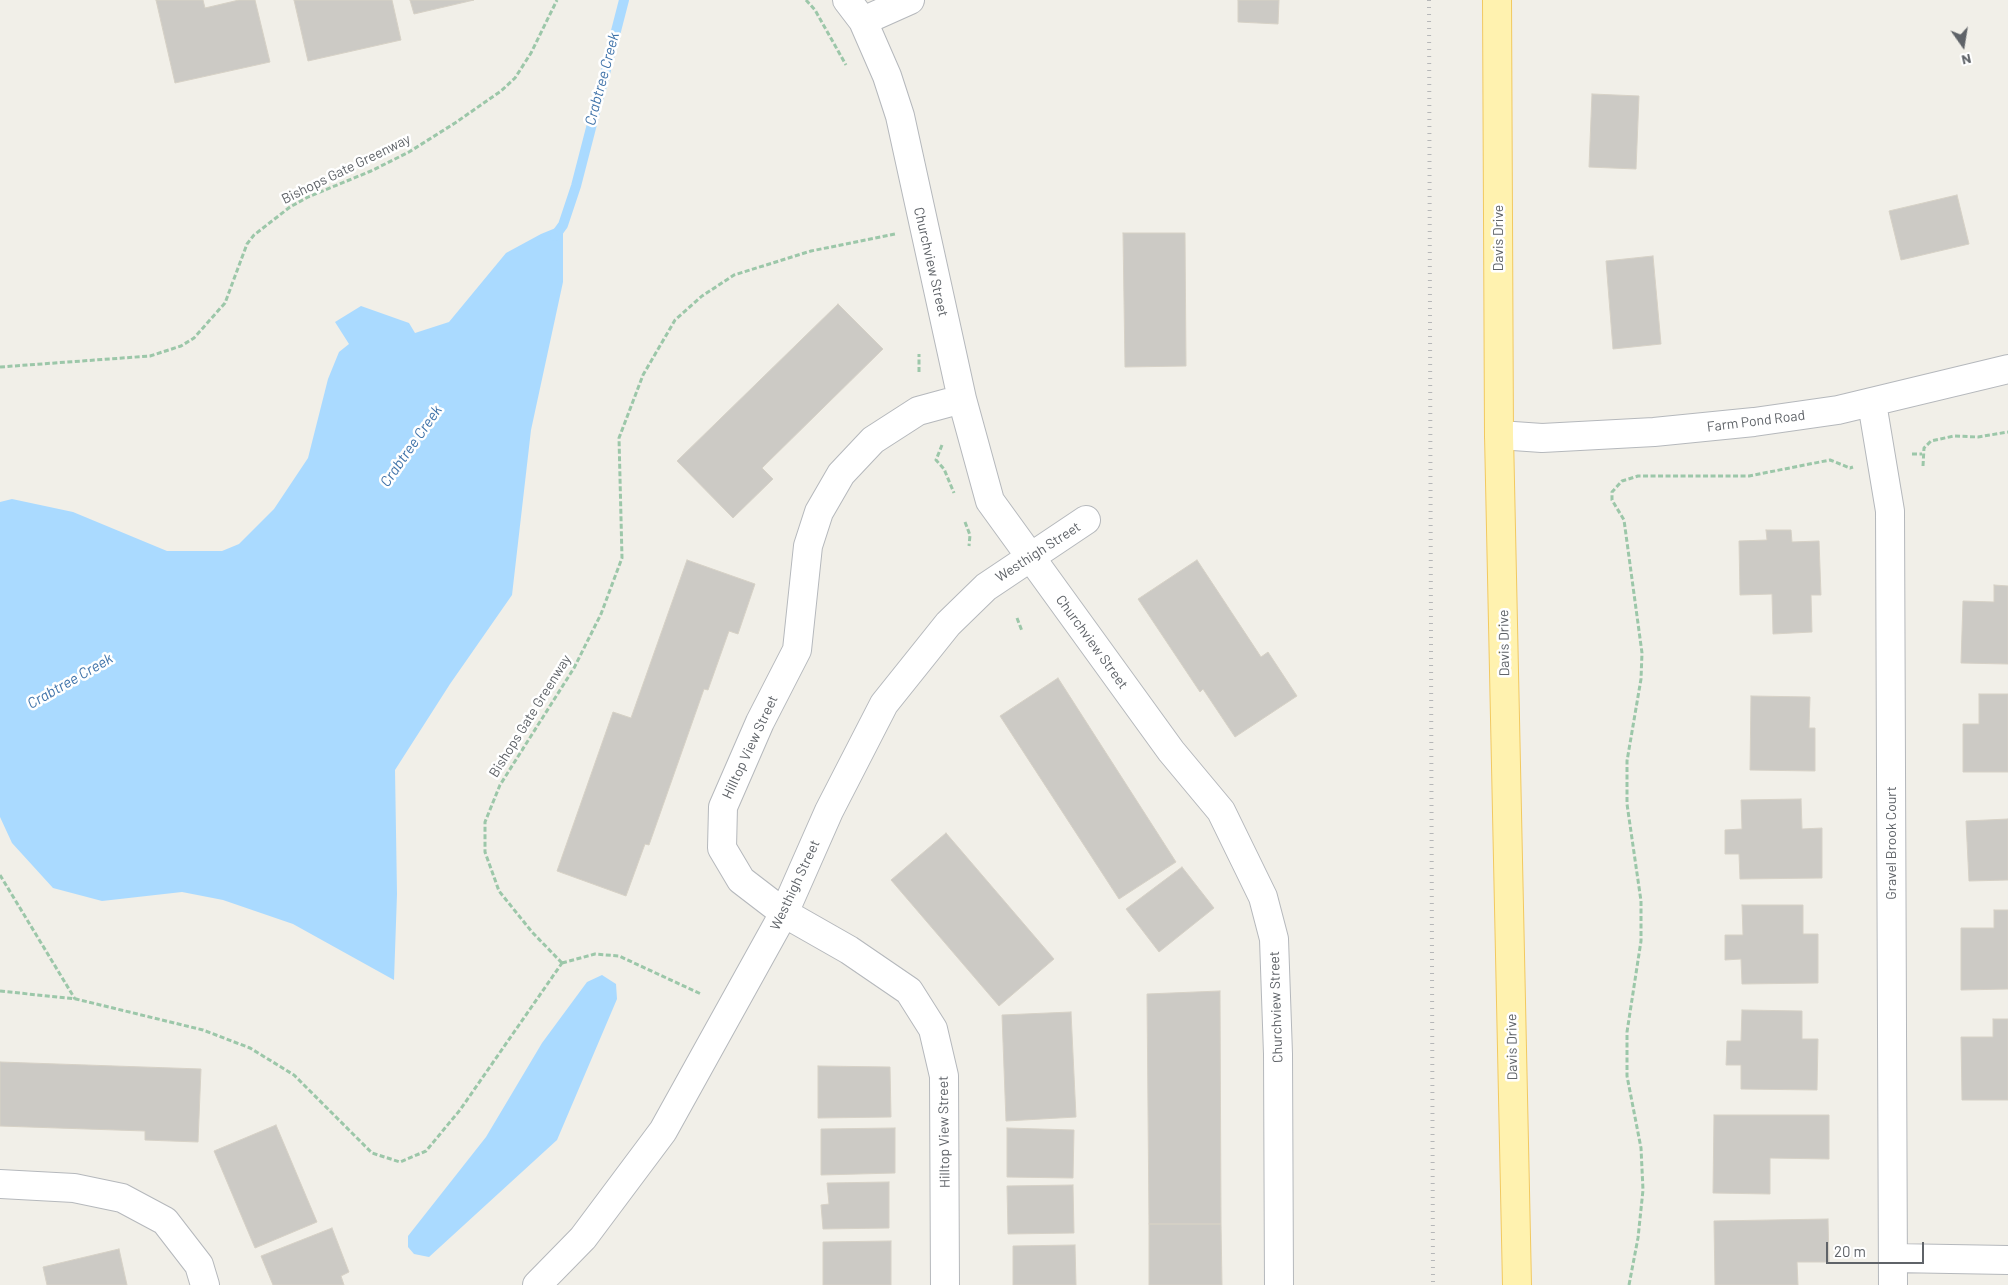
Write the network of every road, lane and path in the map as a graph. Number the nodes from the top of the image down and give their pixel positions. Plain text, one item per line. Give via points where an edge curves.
1 (557, 0) edge
2 (806, 0) edge
3 (910, 0) edge
4 (1497, 0) edge
5 (855, 10) edge
6 (850, 73) dead end
7 (891, 224) dead end
8 (0, 367) edge
9 (2008, 369) edge
10 (962, 399) junction
11 (1872, 403) junction
12 (2008, 432) edge
13 (1499, 435) junction
14 (1923, 466) dead end
15 (1850, 468) dead end
16 (1086, 520) dead end
17 (1031, 556) junction
18 (1017, 618) dead end
19 (1022, 631) dead end
20 (0, 875) edge
21 (784, 913) junction
22 (562, 963) junction
23 (0, 991) edge
24 (701, 994) dead end
25 (76, 999) junction
26 (0, 1184) edge
27 (1893, 1258) junction
28 (2008, 1260) edge
29 (205, 1285) edge
30 (537, 1285) edge
31 (945, 1285) edge
32 (1279, 1285) edge
33 (1517, 1285) edge
34 (1629, 1285) edge
35 (1893, 1285) edge

1 - 8 path, Bishops Gate Greenway via 531,53 515,78 501,91 409,152 308,197 254,235 247,244 225,303 194,338 150,356
2 - 6 path via 815,10
3 - 5 street
4 - 13 main road, Davis Drive
5 - 10 street, Churchview Street via 887,76 900,116
7 - 22 path, Bishops Gate Greenway via 893,234 811,251 734,275 702,296 675,320 643,375 619,438 622,558 601,614 574,668 500,785 485,822 485,852 500,891 532,932
9 - 11 street, Farm Pond Road
10 - 17 street, Churchview Street via 990,501
10 - 21 street, Hilltop View Street via 918,411 873,440 841,474 819,512 808,546 798,650 760,722 723,807 722,848 741,880
11 - 13 street, Farm Pond Road via 1754,422 1654,432 1542,438
11 - 27 street, Gravel Brook Court via 1890,511
12 - 14 path via 1978,437 1954,436 1931,442 1924,448
13 - 33 main road, Davis Drive
15 - 34 path via 1830,460 1749,476 1630,478 1618,484 1612,496 1624,520 1642,653 1641,679 1627,761 1627,804 1641,911 1641,941 1627,1032 1627,1076 1641,1148 1643,1190
16 - 17 street, Westhigh Street
17 - 21 street, Westhigh Street via 995,580 948,624 884,704 829,811
17 - 32 street, Churchview Street via 1171,752 1221,811 1264,897 1274,939
18 - 19 path
20 - 25 path
21 - 30 street, Westhigh Street via 663,1131 583,1238
21 - 31 street, Hilltop View Street via 849,950 909,991 933,1029 944,1076
22 - 24 path via 595,954 619,956
22 - 25 path via 460,1110 426,1151 400,1162 372,1153 294,1075 250,1048 203,1030
23 - 25 path
26 - 29 street via 74,1188 122,1198 165,1222 199,1265
27 - 28 street
27 - 35 street, Gravel Brook Court

